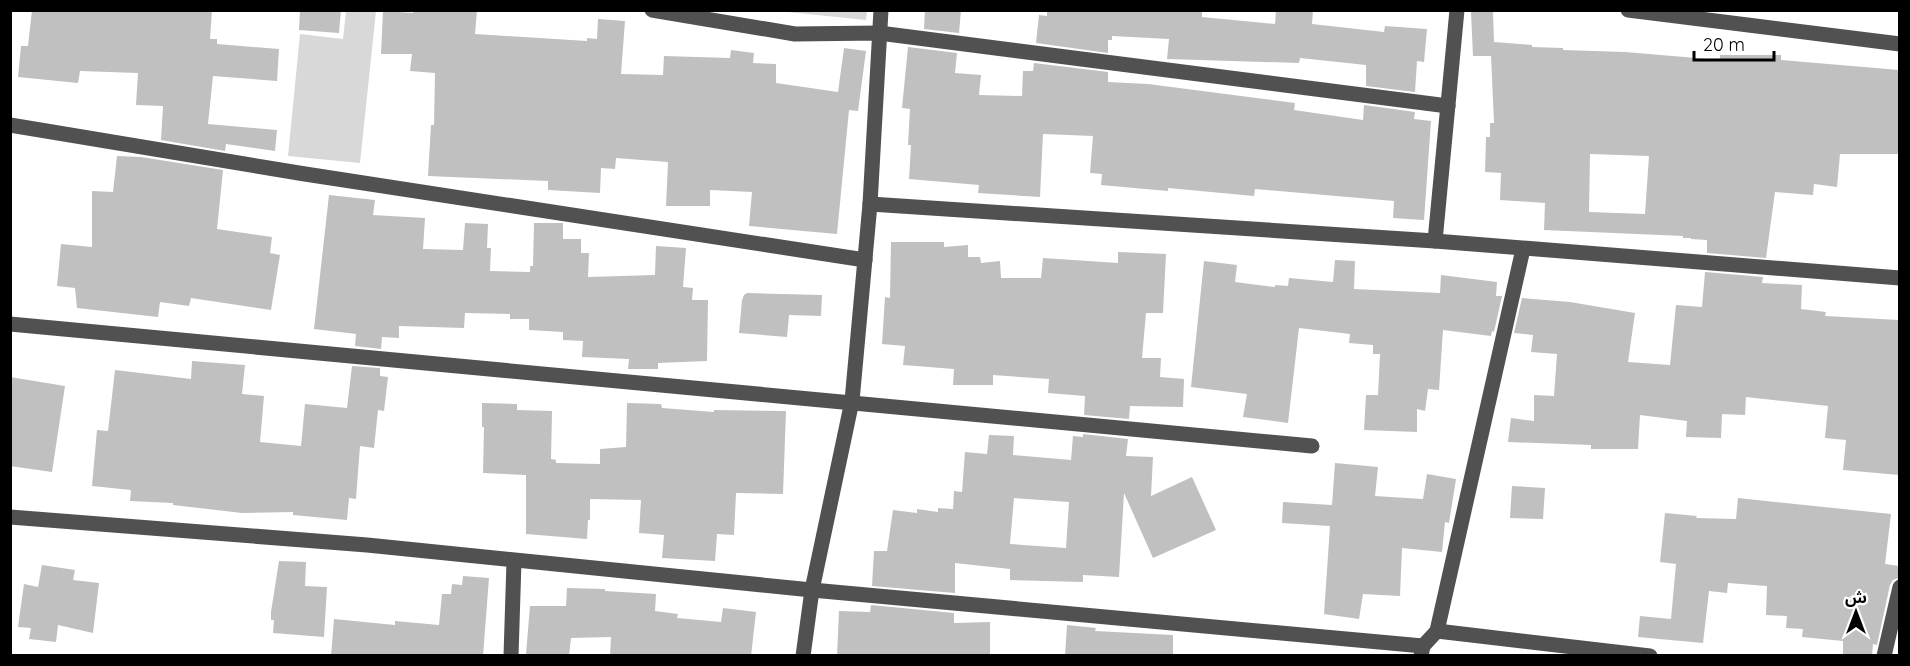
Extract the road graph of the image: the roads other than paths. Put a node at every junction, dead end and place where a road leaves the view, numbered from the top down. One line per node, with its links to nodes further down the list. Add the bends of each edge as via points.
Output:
1 (652, 10): 5 (street, via 795,34)
2 (881, 10): 5 (street)
3 (1457, 10): 7 (street)
4 (1628, 10): 6 (street)
5 (879, 33): 7 (street); 9 (street)
6 (1899, 44)
7 (1448, 106): 10 (street)
8 (10, 125): 12 (street)
9 (870, 204): 10 (street); 12 (street)
10 (1435, 241): 11 (street)
11 (1523, 249): 13 (street); 21 (street)
12 (865, 260): 15 (street)
13 (1899, 278)
14 (10, 324): 15 (street)
15 (852, 401): 16 (street); 20 (street)
16 (1312, 446)
17 (10, 517): 18 (street, via 367,545)
18 (514, 561): 20 (street); 23 (street)
19 (1899, 587): 26 (street)
20 (812, 590): 22 (street); 24 (street)
21 (1437, 631): 22 (street); 25 (street)
22 (1422, 651)
23 (511, 656)
24 (803, 656)
25 (1650, 656)
26 (1884, 656)

